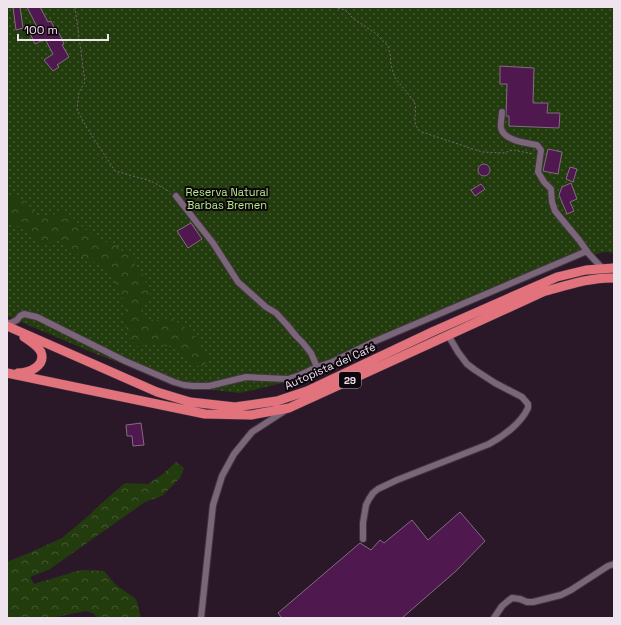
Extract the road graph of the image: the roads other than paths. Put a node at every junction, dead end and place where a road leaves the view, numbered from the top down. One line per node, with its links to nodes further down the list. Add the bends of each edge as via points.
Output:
1 (502, 112): 3 (street, via 501,128 504,135 513,140 537,145 541,150 538,172 551,189 555,211)
2 (176, 196): 9 (street, via 213,243 238,282 276,313 303,342)
3 (587, 251): 5 (street); 9 (street)
4 (614, 268): 5 (highway, Autopista del Café / 29)
5 (603, 269): 7 (highway, Autopista del Café / 29, via 558,277 307,391 277,401 235,407 190,402 158,392)
6 (614, 278): 8 (highway, Autopista del Café / 29, via 576,282 542,292)
7 (7, 325): 9 (street, via 24,314 37,317 126,361 184,385 209,386 246,377 288,379); 10 (highway, via 36,346 42,357 40,364 29,372)
8 (448, 335): 11 (highway, Autopista del Café / 29); 12 (street, via 467,364 522,397 528,408 506,433 489,444 397,480 373,493 364,512)
9 (317, 367)
10 (7, 372): 11 (highway, Autopista del Café / 29, via 205,414 251,415)
11 (289, 408): 14 (street, via 252,432 234,454 222,476 213,506)
12 (363, 539)
13 (614, 564): 15 (street, via 560,595 534,602 512,598 502,606)
14 (201, 618)
15 (494, 618)

